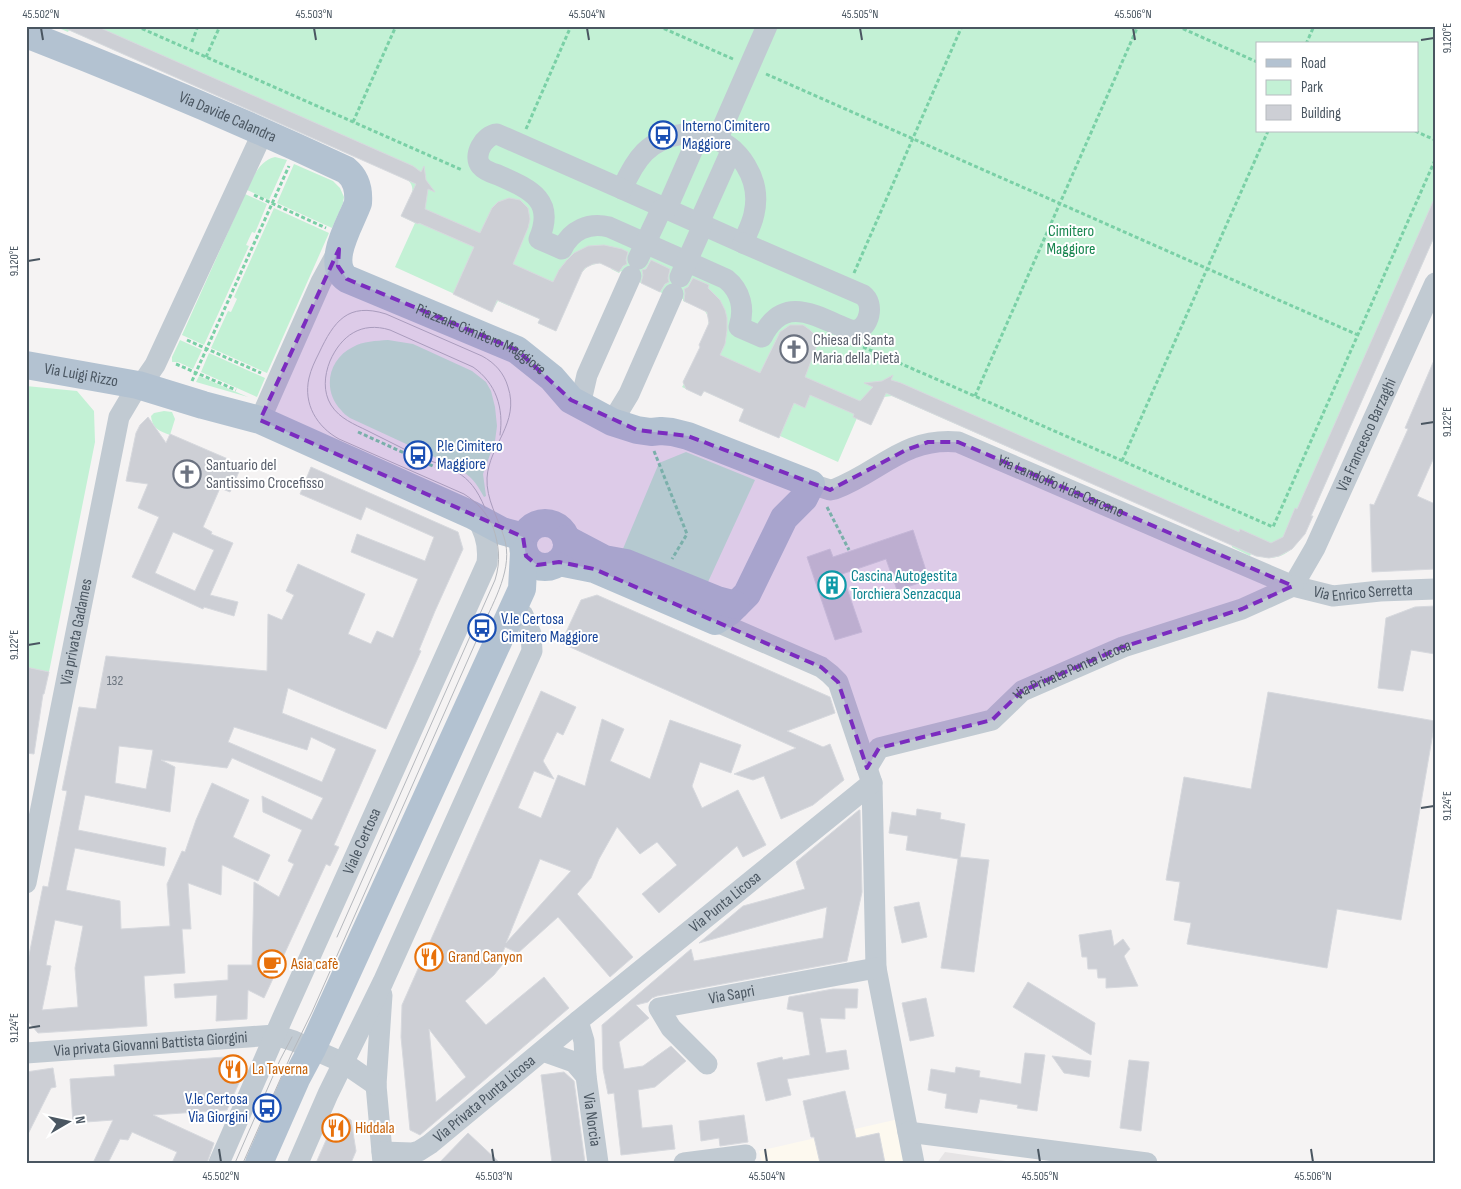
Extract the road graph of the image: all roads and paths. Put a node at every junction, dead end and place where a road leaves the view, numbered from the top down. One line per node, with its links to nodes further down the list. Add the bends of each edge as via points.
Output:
1 (136, 26): 15 (path)
2 (198, 26): 13 (path)
3 (220, 26): 15 (path)
4 (396, 26): 18 (path)
5 (571, 26): 25 (path)
6 (658, 26): 17 (path)
7 (767, 26): 17 (street)
8 (962, 26): 22 (path)
9 (1138, 26): 32 (path)
10 (1177, 26): 16 (path)
11 (1314, 26): 14 (path)
12 (26, 34): 19 (main road, Via Davide Calandra, via 108,65)
13 (192, 42)
14 (1307, 42)
15 (206, 57): 18 (path)
16 (1256, 62)
17 (749, 66): 22 (path); 24 (street)
18 (353, 122): 28 (path)
19 (263, 132): 35 (main road, Via Davide Calandra, via 351,174 358,188 358,203); 51 (street, via 155,365)
20 (1268, 132): 38 (path)
21 (1417, 132): 23 (path)
22 (913, 139): 32 (path); 41 (path)
23 (1435, 140)
24 (716, 142): 29 (street, via 684,134 652,146 637,161); 33 (street); 34 (street); 36 (street, via 742,160 752,179 755,212)
25 (519, 144): 29 (street); 37 (street, via 492,134 484,142 478,160 482,168 526,188 538,198 544,219 539,238 562,248 579,230 601,225 610,227)
26 (292, 158): 31 (path)
27 (1435, 160): 42 (path)
28 (463, 170)
29 (622, 189): 33 (street)
30 (250, 194): 31 (path)
31 (272, 204): 35 (path); 45 (path)
32 (1060, 204): 38 (path); 53 (path)
33 (667, 208): 34 (street); 37 (street, via 660,210)
34 (700, 223): 36 (street); 39 (street, via 700,232)
35 (333, 239): 54 (main road, Piazzale Cimitero Maggiore, via 338,266 347,280 517,350); 55 (street, via 321,282)
36 (744, 243): 41 (street)
37 (638, 259): 39 (street); 54 (street, via 587,375)
38 (1207, 268): 42 (path); 59 (path)
39 (680, 277): 41 (street, via 722,277 732,284 742,305 739,327 762,337 774,319 794,311 859,330 870,312 870,305 866,298); 56 (street, via 629,394)
40 (1435, 283): 67 (street, Via Francesco Barzaghi, via 1315,548)
41 (847, 288)
42 (1358, 335): 59 (path, via 1273,528)
43 (185, 339): 45 (path)
44 (859, 345): 53 (path)
45 (207, 349): 48 (path); 49 (path)
46 (26, 364): 51 (main road, Via Luigi Rizzo)
47 (172, 364): 48 (path)
48 (196, 372): 50 (path); 52 (path)
49 (268, 376)
50 (191, 384)
51 (138, 385): 55 (main road); 73 (street, Via privata Gadames, via 119,418)
52 (242, 392)
53 (976, 396): 59 (path)
54 (580, 405): 56 (main road, Piazzale Cimitero Maggiore)
55 (260, 420): 62 (main road)
56 (612, 422): 61 (main road, Piazzale Cimitero Maggiore, via 637,430 688,436)
57 (358, 432): 60 (path)
58 (653, 450): 66 (path, via 687,534)
59 (1122, 461)
60 (435, 467)
61 (821, 487): 64 (path); 67 (street, Via Landolfo II da Carcano, via 842,487 906,450 928,442 958,442); 70 (main road, via 784,518 747,594)
62 (476, 518): 63 (main road); 77 (street, Viale Certosa, via 488,542 488,563)
63 (524, 544): 65 (main road, via 529,560 537,565); 65 (main road, via 528,530 548,523 560,528); 69 (main road)
64 (849, 550)
65 (557, 556): 66 (main road, via 599,557 626,563); 69 (main road); 71 (main road)
66 (660, 578): 70 (main road)
67 (1293, 586): 68 (street, Via Enrico Serretta, via 1333,596); 72 (street, Via Privata Punta Licosa, via 1242,609 1123,647 1022,691 992,720 879,748)
68 (1435, 589)
69 (517, 598): 75 (street, via 531,634 532,651); 78 (main road)
70 (736, 605): 71 (main road)
71 (714, 621): 72 (street, via 821,667 830,674 838,682)
72 (870, 776): 74 (street); 76 (street, Via Punta Licosa)
73 (26, 883)
74 (876, 968): 82 (street, Via Sapri, via 659,1008 671,1028); 85 (street)
75 (382, 982): 81 (street); 84 (street)
76 (578, 1021): 79 (street, Via Privata Punta Licosa); 83 (street, Via Norcia, via 584,1041)
77 (276, 1035): 78 (street); 80 (street, Via privata Giovanni Battista Giorgini); 88 (street, Viale Certosa)
78 (312, 1049): 81 (street); 89 (main road)
79 (543, 1050): 83 (street, Via Norcia, via 574,1062); 87 (street, Via Privata Punta Licosa, via 425,1148)
80 (26, 1052)
81 (344, 1063): 84 (street); 90 (street)
82 (707, 1064)
83 (586, 1076): 91 (street, Via Norcia)
84 (376, 1085): 87 (street)
85 (908, 1132): 93 (street); 94 (street)
86 (746, 1155): 92 (street)
87 (382, 1157)
88 (219, 1163)
89 (259, 1163)
90 (298, 1163)
91 (598, 1163)
92 (684, 1163)
93 (914, 1163)
94 (1147, 1163)

